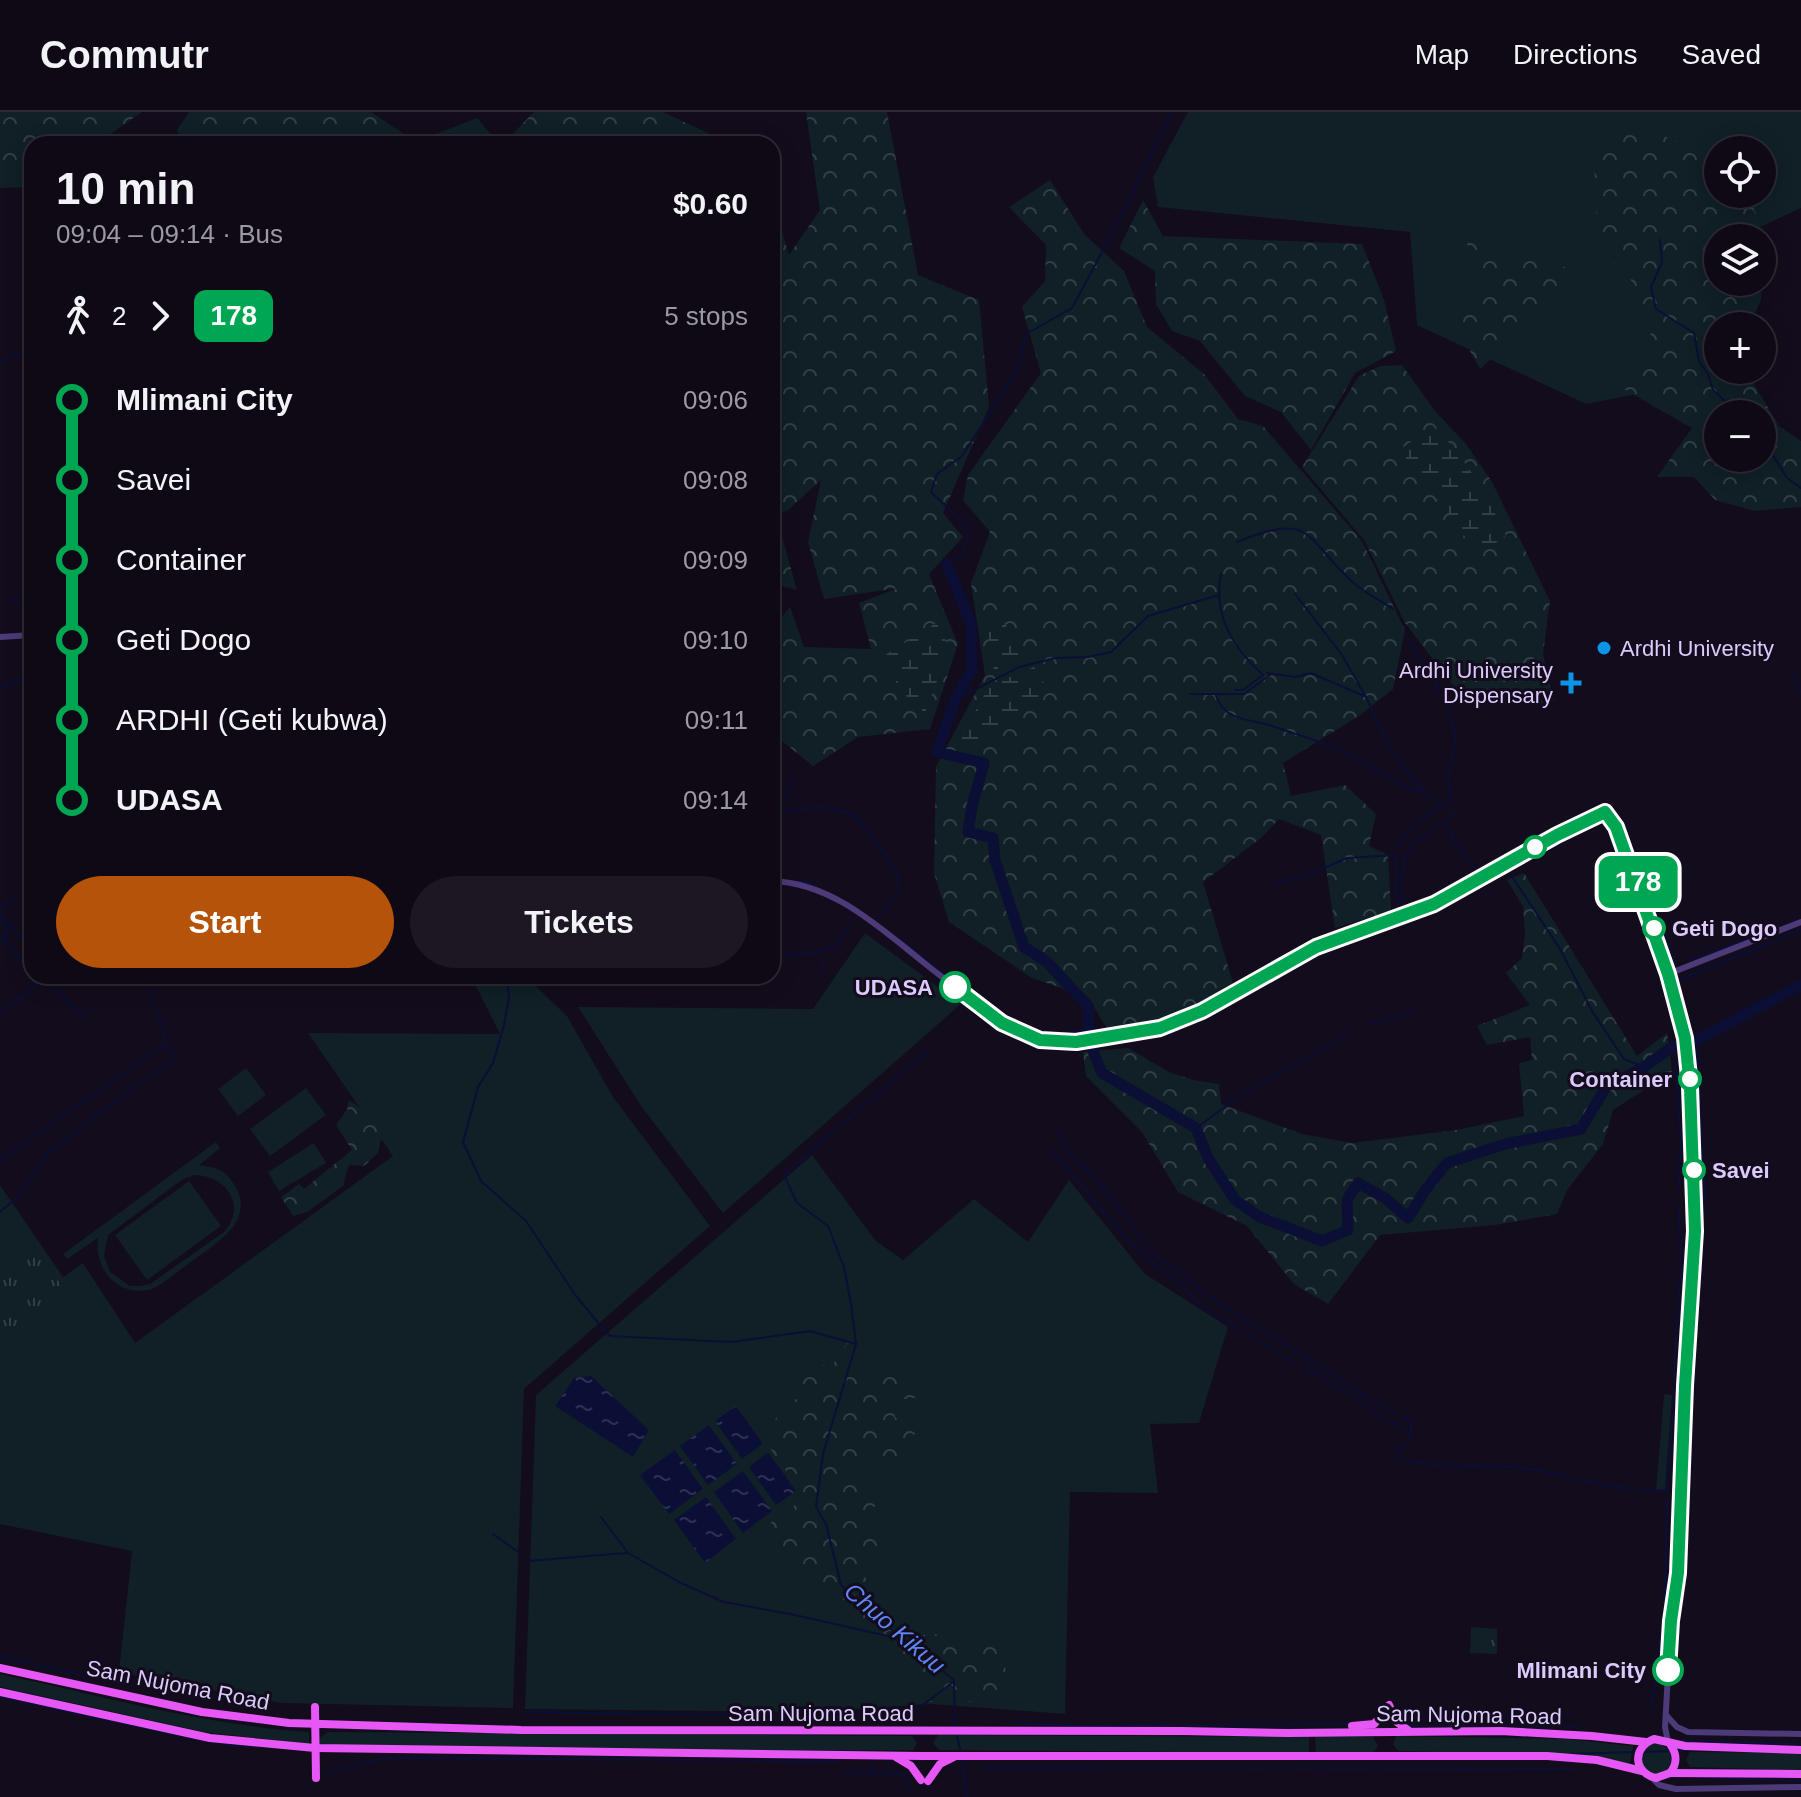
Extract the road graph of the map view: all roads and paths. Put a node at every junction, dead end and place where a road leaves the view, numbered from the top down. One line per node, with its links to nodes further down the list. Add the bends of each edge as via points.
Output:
1 (24, 636): 2 (street)
2 (0, 637)
3 (780, 882): 5 (street, via 803,885 845,904 1002,1023 1040,1040 1076,1042 1183,1020 1316,947 1434,904 1605,812 1620,837)
4 (1801, 922): 5 (street)
5 (1668, 974): 11 (street, via 1688,1058 1695,1231)
6 (0, 1668): 12 (main road, Sam Nujoma Road, via 202,1712)
7 (0, 1692): 19 (main road, Sam Nujoma Road, via 210,1738)
8 (1389, 1705): 14 (main road, via 1397,1722)
9 (315, 1707): 12 (main road)
10 (1382, 1715): 15 (main road, via 1374,1724)
11 (1666, 1715): 13 (street); 16 (street, via 1688,1732)
12 (315, 1724): 15 (main road, Sam Nujoma Road); 19 (main road)
13 (1665, 1727): 17 (street); 18 (street)
14 (1409, 1731): 15 (main road, Sam Nujoma Road); 17 (main road, Sam Nujoma Road)
15 (1288, 1733)
16 (1801, 1734)
17 (1649, 1741): 18 (main road); 23 (main road, via 1638,1756)
18 (1669, 1743): 20 (main road); 24 (main road, via 1676,1762)
19 (315, 1748): 21 (main road, Sam Nujoma Road); 26 (main road)
20 (1801, 1750)
21 (890, 1755): 22 (main road, Sam Nujoma Road); 22 (main road, via 925,1781 940,1764)
22 (959, 1755): 23 (main road, Sam Nujoma Road, via 1547,1756)
23 (1642, 1771): 27 (main road)
24 (1669, 1774): 25 (main road); 27 (main road); 29 (street, via 1676,1787)
25 (1801, 1774)
26 (316, 1778)
27 (1652, 1778): 29 (street, via 1668,1788)
28 (1801, 1787): 29 (street)
29 (1687, 1788)

